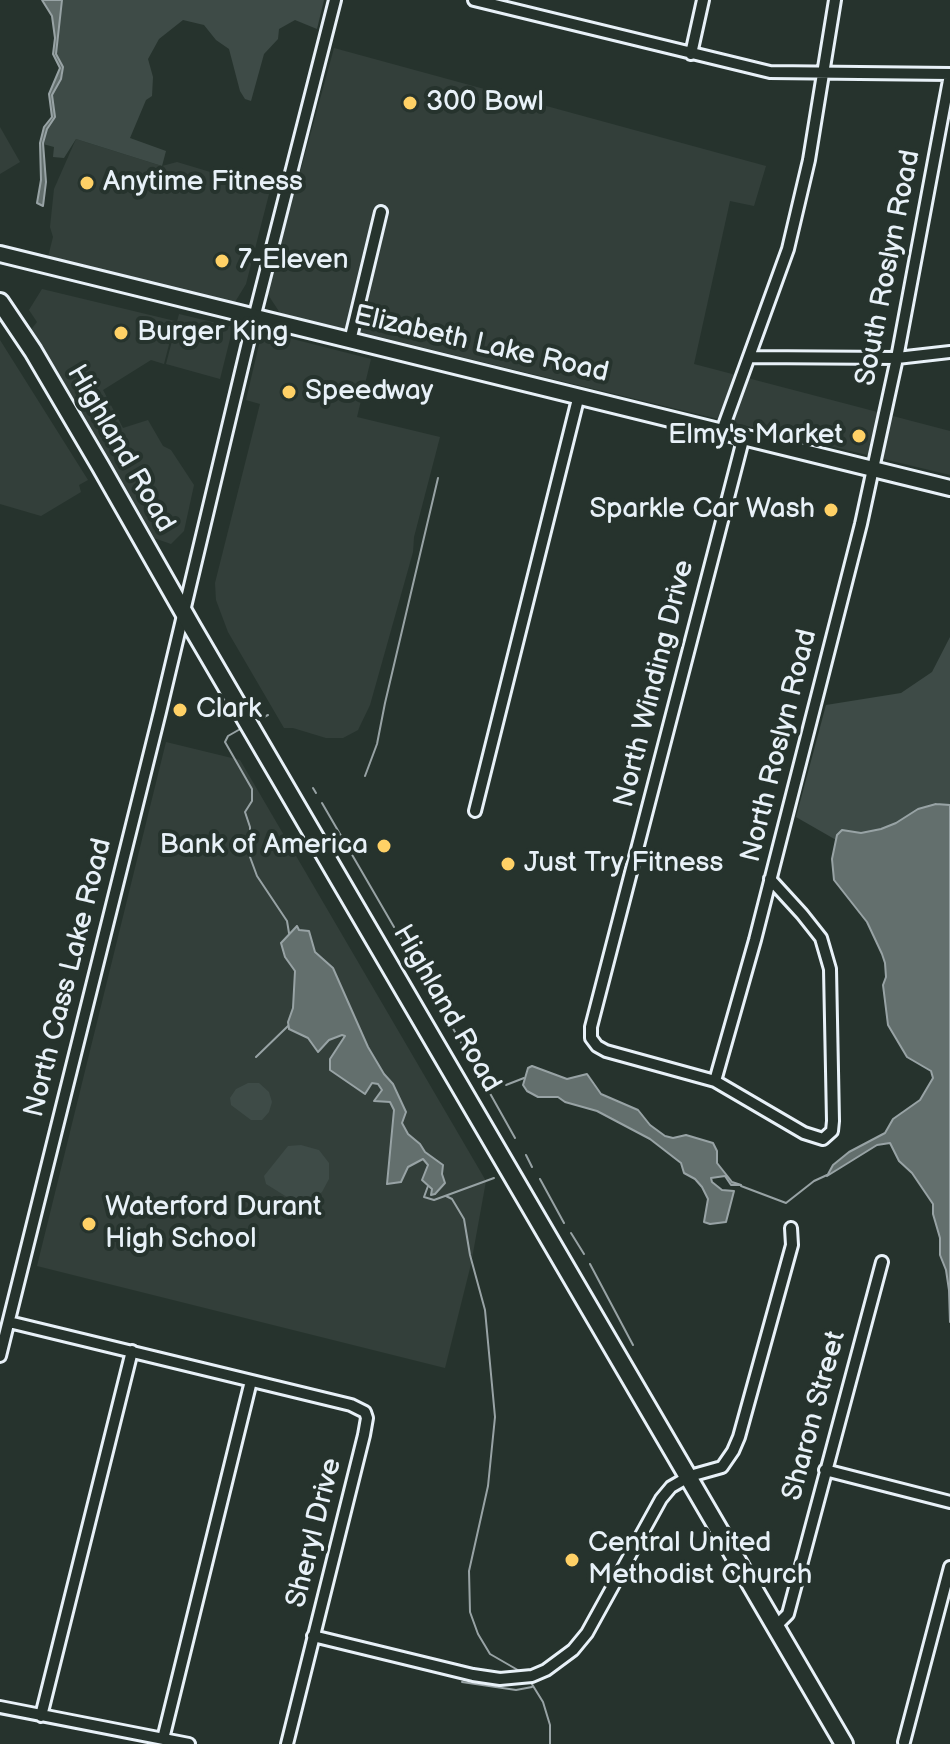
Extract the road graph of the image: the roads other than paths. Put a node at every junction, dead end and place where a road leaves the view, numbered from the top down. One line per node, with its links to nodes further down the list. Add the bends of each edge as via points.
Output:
1 (335, 0): 11 (street, North Cass Lake Road)
2 (474, 0): 5 (street)
3 (703, 0): 5 (street)
4 (835, 0): 6 (street)
5 (691, 54): 6 (street, via 770,72)
6 (823, 73): 7 (street); 14 (street, via 788,249)
7 (950, 75): 15 (street, South Roslyn Road)
8 (381, 212): 12 (street)
9 (0, 254): 11 (main road, Elizabeth Lake Road)
10 (0, 302): 21 (highway, Highland Road)
11 (254, 317): 12 (main road, Elizabeth Lake Road); 21 (street, North Cass Lake Road)
12 (350, 341): 16 (main road, Elizabeth Lake Road)
13 (950, 352): 15 (street)
14 (750, 357): 15 (street); 17 (street)
15 (897, 358): 19 (street, South Roslyn Road)
16 (579, 395): 17 (main road, Elizabeth Lake Road); 22 (street)
17 (722, 431): 18 (main road, Elizabeth Lake Road)
18 (744, 436): 19 (main road, Elizabeth Lake Road); 24 (street, North Winding Drive, via 591,1027 591,1038 606,1051)
19 (874, 469): 20 (main road, Elizabeth Lake Road); 23 (street, North Roslyn Road)
20 (950, 488)
21 (183, 611): 27 (street, North Cass Lake Road); 32 (highway, Highland Road)
22 (475, 811)
23 (770, 879): 24 (street, North Roslyn Road); 24 (street, via 821,938 830,969 832,1131 827,1138 815,1138)
24 (715, 1081)
25 (791, 1228): 32 (street, via 792,1245 739,1437 722,1467)
26 (882, 1262): 31 (street, Sharon Street)
27 (9, 1322): 28 (street, Sheryl Drive); 29 (street, North Cass Lake Road)
28 (132, 1351): 30 (street, Sheryl Drive); 38 (street)
29 (0, 1356)
30 (251, 1381): 36 (street, Sheryl Drive, via 360,1408 367,1418); 39 (street)
31 (825, 1470): 33 (street); 35 (street, Sharon Street, via 788,1614)
32 (690, 1476): 35 (highway, Highland Road); 36 (street, via 661,1499 587,1633 560,1661 532,1676 473,1675)
33 (950, 1502)
34 (950, 1567): 40 (street)
35 (776, 1626): 43 (highway, Highland Road)
36 (313, 1636): 42 (street, Sheryl Drive)
37 (0, 1707): 38 (street)
38 (41, 1716): 39 (street)
39 (163, 1739): 41 (street)
40 (905, 1743)
41 (189, 1744)
42 (287, 1744)
43 (844, 1744)

